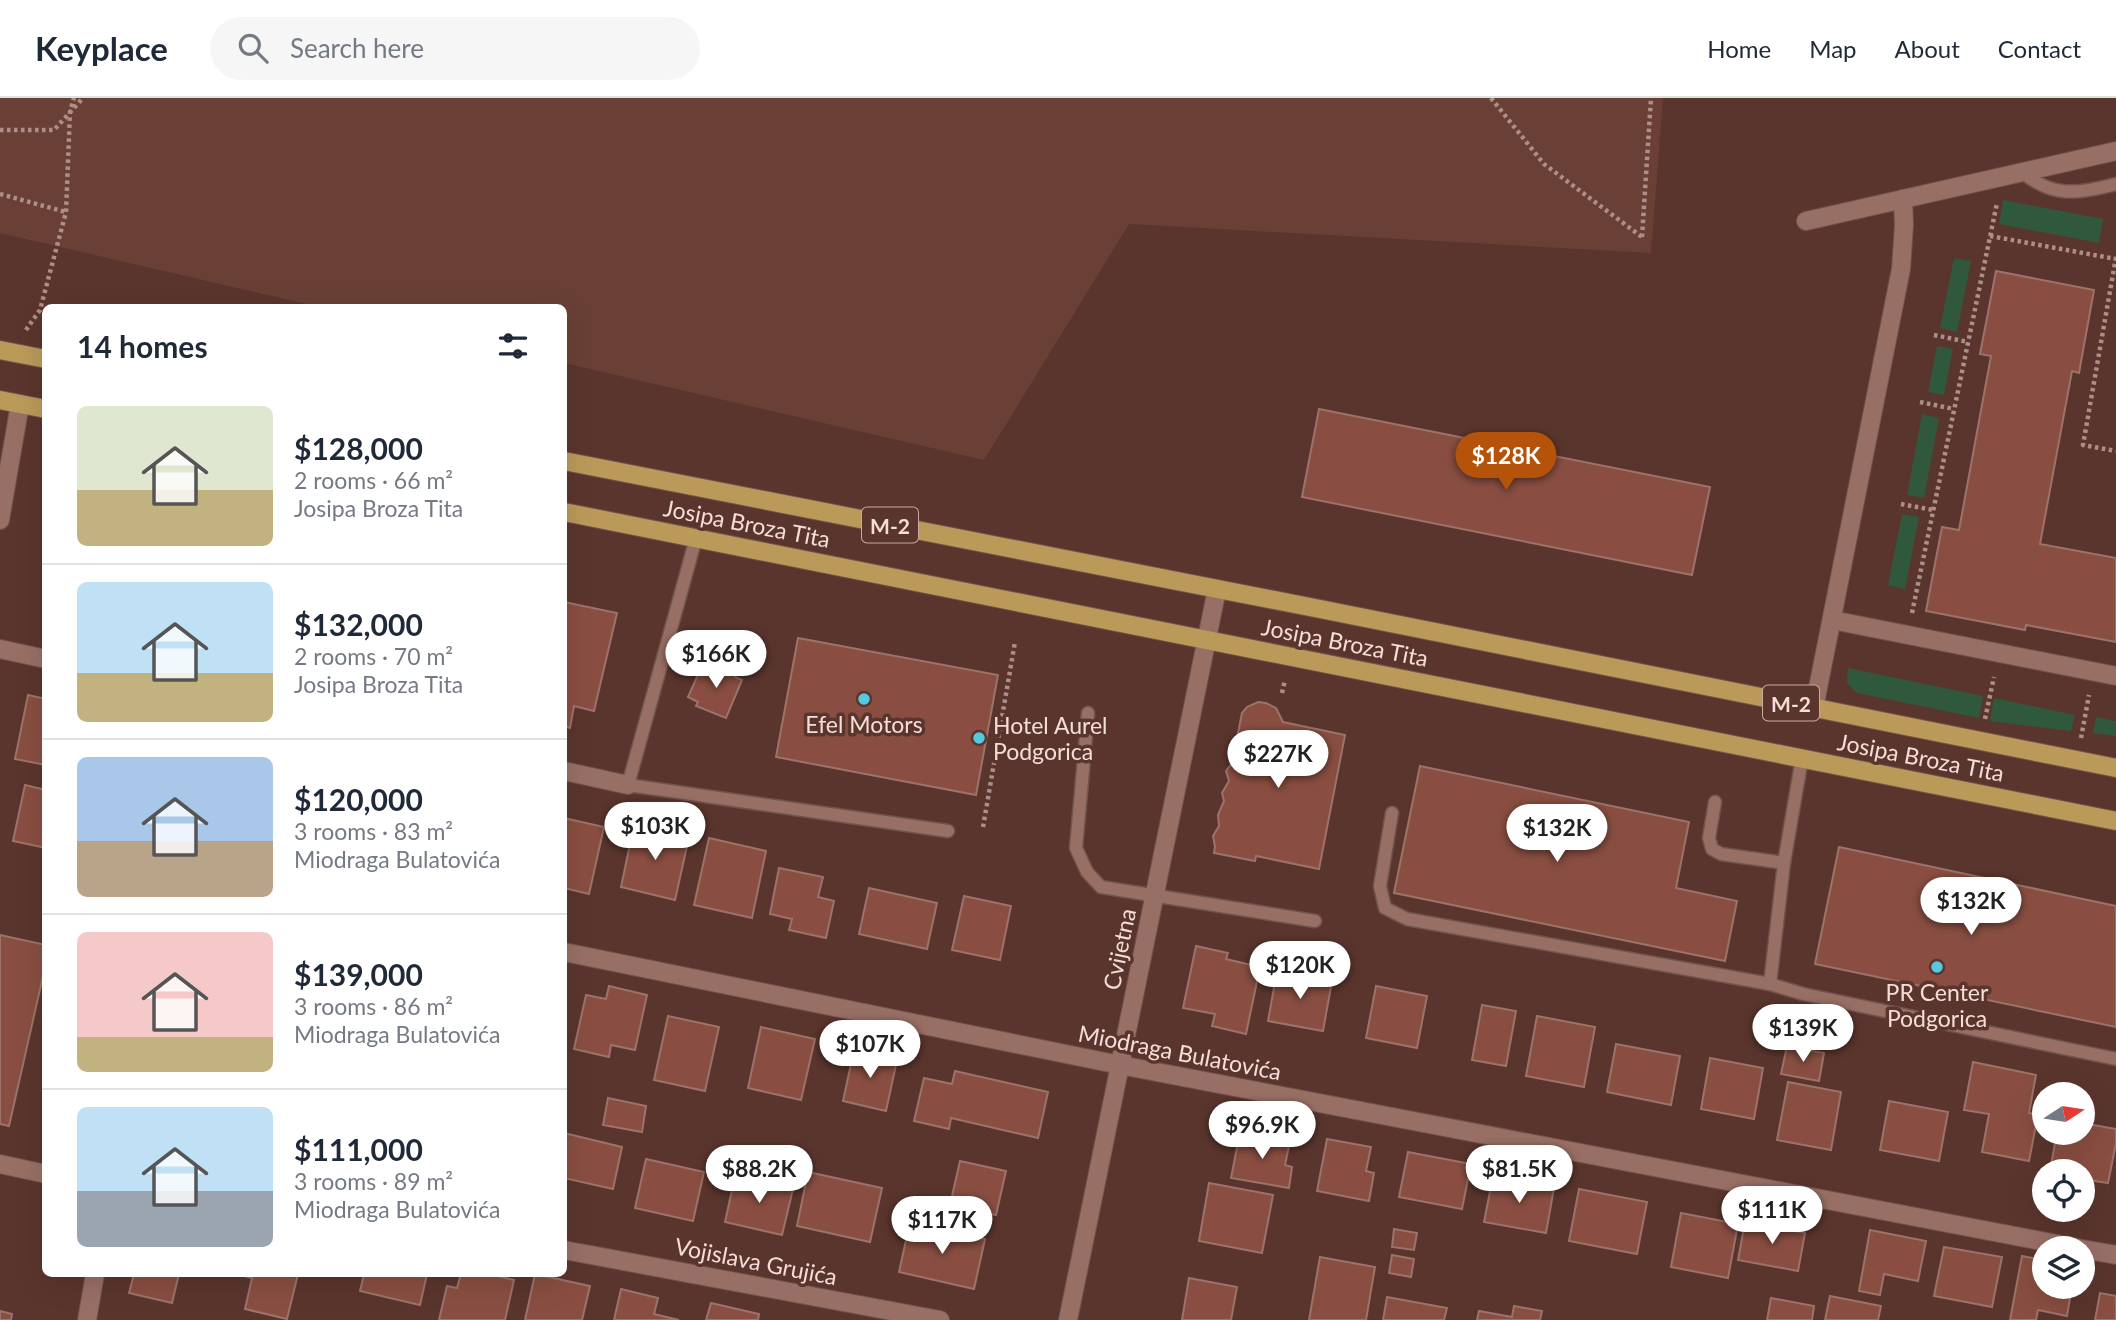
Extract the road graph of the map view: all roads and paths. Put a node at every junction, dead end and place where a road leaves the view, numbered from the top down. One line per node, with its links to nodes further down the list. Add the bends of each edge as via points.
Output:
1 (73, 98): 5 (path)
2 (83, 98): 5 (path)
3 (1491, 98): 4 (path, via 1544,164 1642,237)
4 (1651, 98)
5 (70, 112): 6 (path, via 54,130); 13 (path)
6 (0, 130)
7 (2116, 151): 8 (street)
8 (2022, 172): 9 (lane, via 2052,191 2086,191); 11 (street)
9 (2116, 184)
10 (0, 194): 13 (path)
11 (1903, 199): 14 (street); 35 (street, via 1901,269)
12 (1997, 203): 15 (path)
13 (66, 212): 19 (path, via 40,310)
14 (1806, 221)
15 (1990, 236): 16 (path); 18 (path)
16 (2116, 258): 26 (path, via 2082,444)
17 (1934, 335): 18 (path)
18 (1968, 342): 25 (path)
19 (6, 351): 20 (main road)
20 (42, 358)
21 (0, 400): 23 (main road)
22 (1920, 402): 25 (path)
23 (20, 404): 24 (main road); 31 (street)
24 (42, 408)
25 (1954, 409): 29 (path)
26 (2116, 451)
27 (567, 462): 33 (main road, Josipa Broza Tita / M-2)
28 (1901, 504): 29 (path)
29 (1933, 510): 34 (path, via 1911,614)
30 (567, 513): 32 (main road, Josipa Broza Tita / M-2)
31 (0, 520)
32 (696, 538): 36 (main road, Josipa Broza Tita / M-2); 50 (lane)
33 (1217, 589): 36 (street, Cvijetna); 43 (main road, Josipa Broza Tita / M-2)
34 (1899, 613)
35 (1832, 621): 39 (street); 43 (street)
36 (1207, 640): 47 (main road, Josipa Broza Tita / M-2); 57 (street, Cvijetna)
37 (1015, 642): 54 (path)
38 (0, 649): 40 (street)
39 (1999, 653): 41 (street); 45 (path)
40 (42, 658)
41 (2094, 672): 42 (street); 46 (path)
42 (2116, 676)
43 (1814, 708): 48 (main road, Josipa Broza Tita / M-2)
44 (1087, 713): 57 (lane, via 1076,848 1087,872 1101,887)
45 (1984, 724)
46 (2081, 738)
47 (1802, 758): 53 (main road, Josipa Broza Tita / M-2); 56 (lane)
48 (2116, 768)
49 (567, 772): 50 (street)
50 (628, 785): 55 (lane)
51 (1715, 802): 56 (lane, via 1709,838 1712,849)
52 (1392, 813): 60 (lane, via 1380,886 1385,908 1406,919)
53 (2116, 821)
54 (983, 827)
55 (948, 831)
56 (1784, 863): 60 (lane)
57 (1156, 895): 58 (lane); 62 (street, Cvijetna)
58 (1315, 921)
59 (567, 953): 62 (street, Miodraga Bulatovića)
60 (1770, 984): 61 (lane)
61 (2116, 1059)
62 (1120, 1065): 65 (street, Miodraga Bulatovića); 72 (street, Cvijetna)
63 (0, 1164): 64 (street)
64 (42, 1173)
65 (2032, 1239)
66 (567, 1251): 71 (street, Vojislava Grujića)
67 (2095, 1251): 68 (street, Miodraga Bulatovića)
68 (2116, 1255)
69 (95, 1277): 70 (street)
70 (86, 1320)
71 (940, 1320)
72 (1068, 1320)

